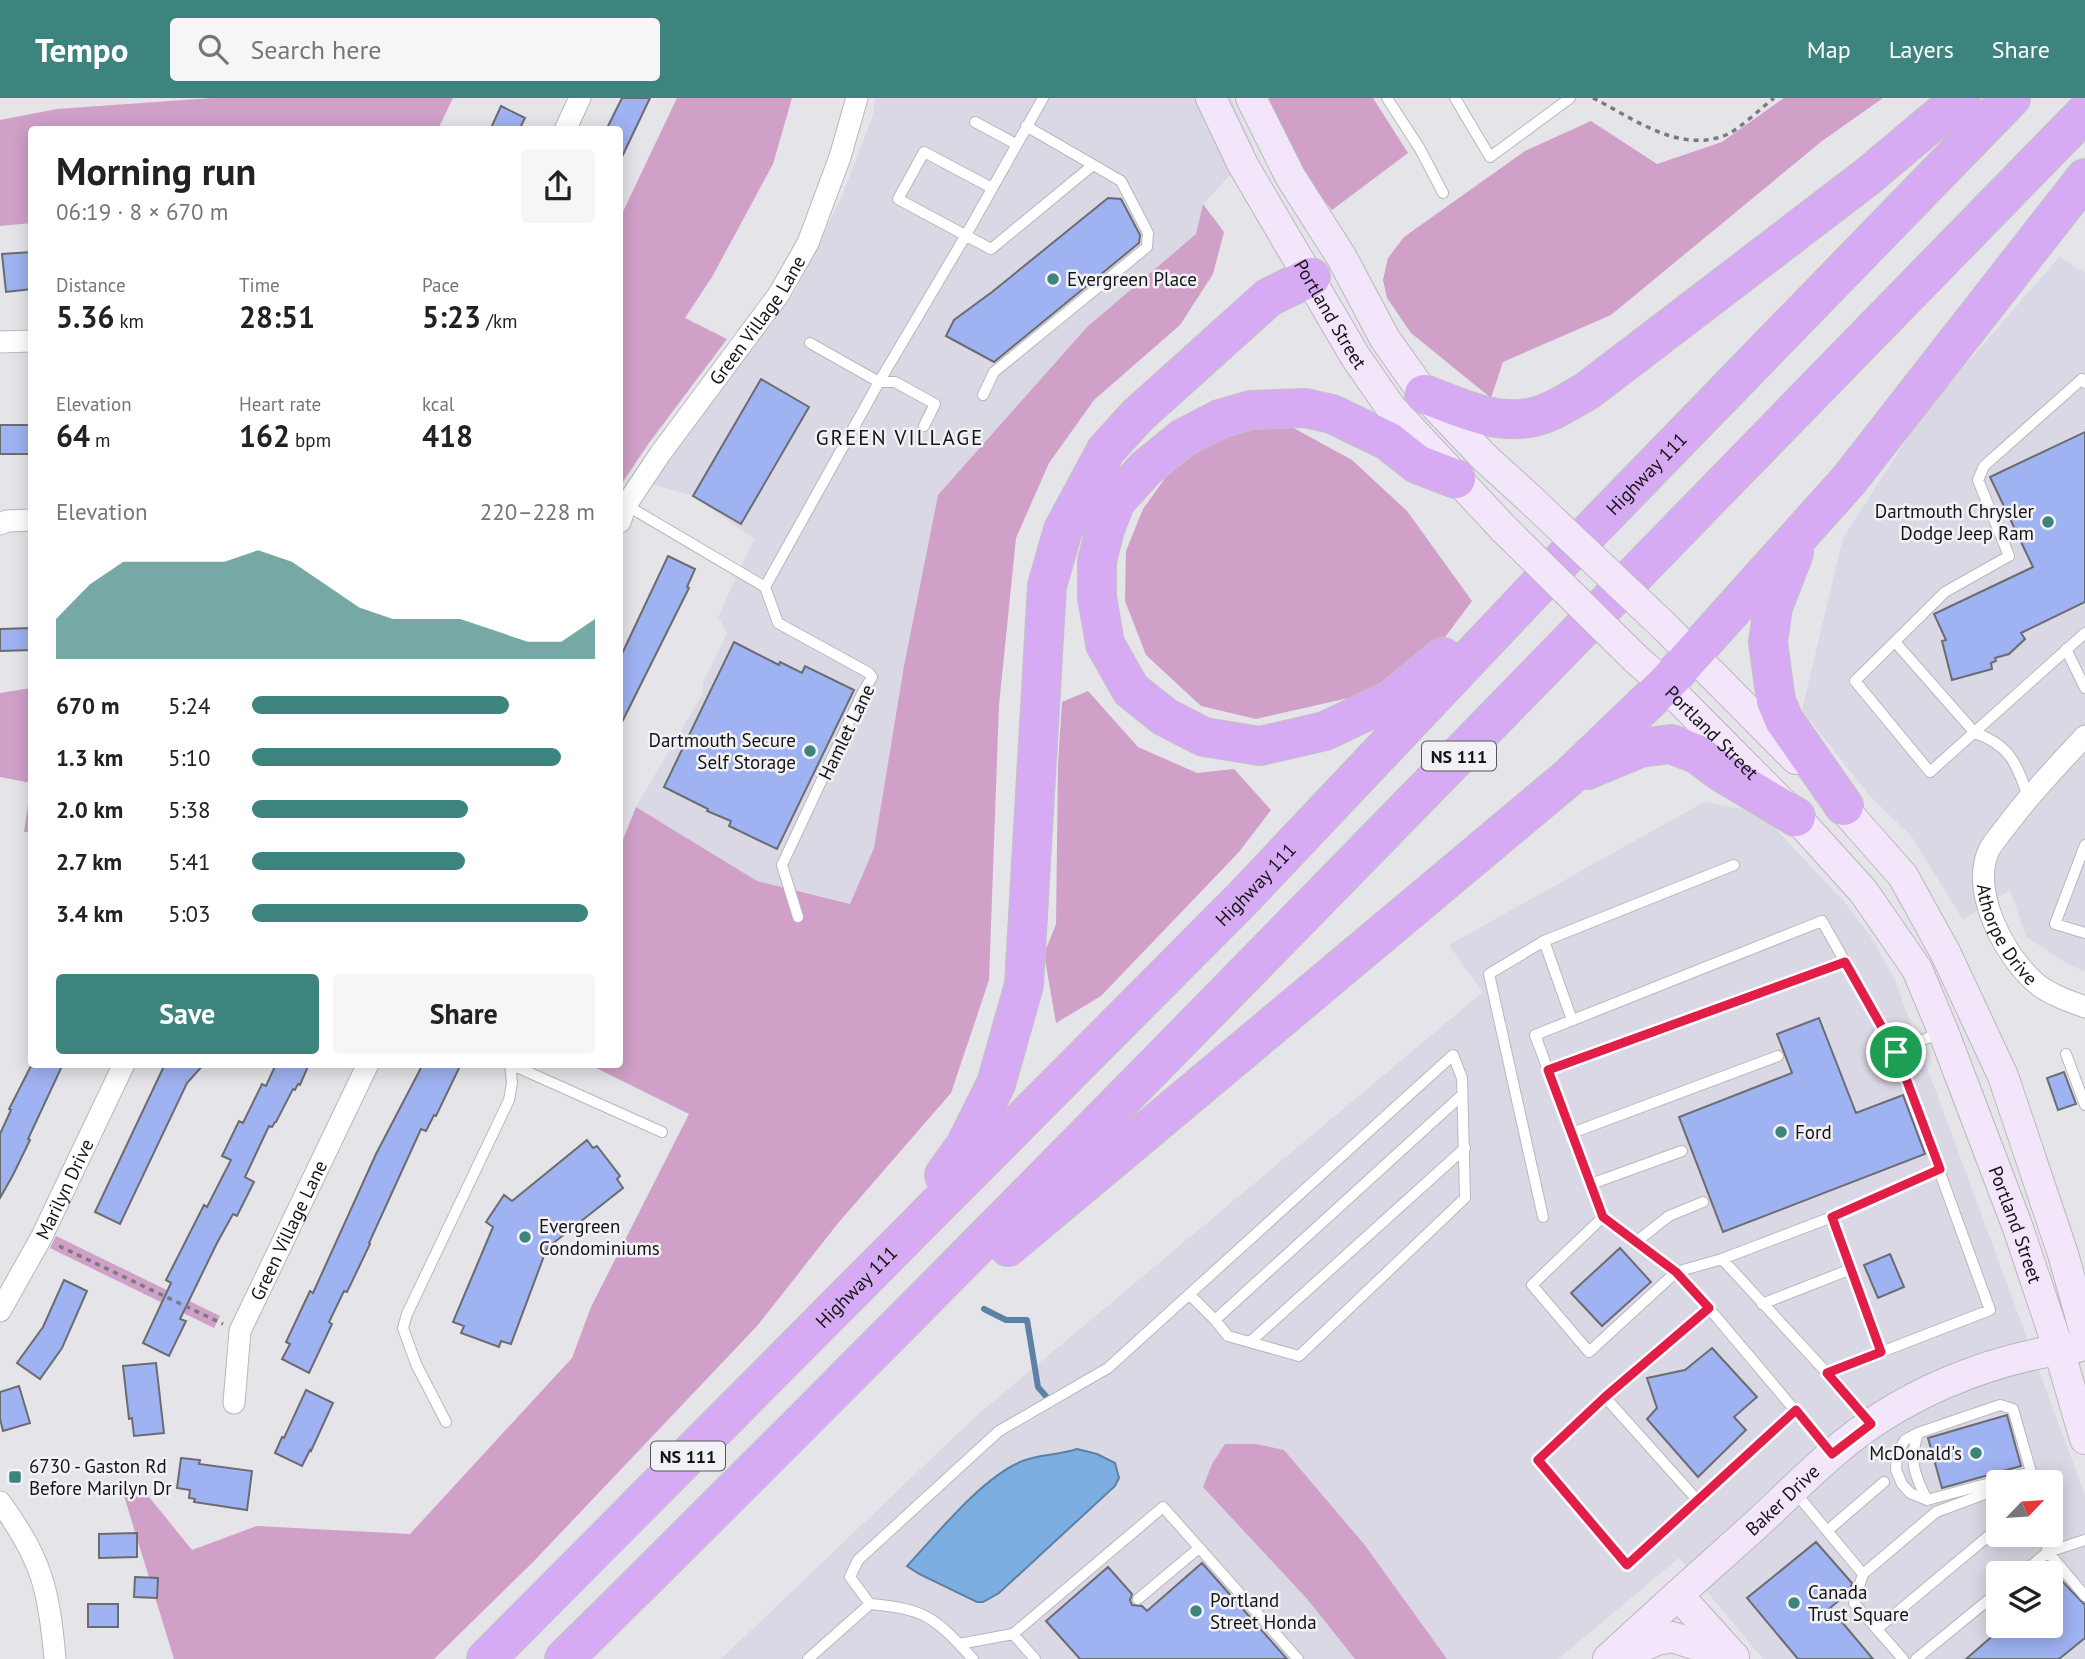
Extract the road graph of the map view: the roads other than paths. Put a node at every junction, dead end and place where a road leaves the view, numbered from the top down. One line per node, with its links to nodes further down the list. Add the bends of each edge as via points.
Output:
1 (580, 98): 13 (street)
2 (858, 98): 31 (street, Green Village Lane, via 808,243 772,304 660,454)
3 (1043, 98): 14 (lane)
4 (1212, 98): 21 (main road, Portland Street, via 1243,165)
5 (1251, 98): 21 (main road, Portland Street, via 1290,176)
6 (1387, 98): 19 (lane)
7 (1455, 98): 8 (lane, via 1490,157)
8 (1570, 98)
9 (1961, 98): 27 (highway, via 1867,177 1566,403 1529,418 1508,419 1476,414)
10 (2011, 98): 35 (highway, Highway 111 / NS 111)
11 (2085, 113): 95 (highway, NS 111)
12 (975, 122): 15 (lane)
13 (567, 126)
14 (1026, 126): 15 (lane); 16 (lane)
15 (1016, 144): 18 (lane)
16 (1093, 165): 20 (lane, via 991,249); 28 (lane, via 1121,181 1148,233 1147,247 994,372)
17 (2085, 178): 34 (highway, via 1849,480)
18 (992, 188): 20 (lane); 20 (lane, via 924,152 898,199)
19 (1443, 193)
20 (966, 235): 25 (lane)
21 (1326, 268): 27 (main road, Portland Street); 30 (main road, Portland Street, via 1355,356 1391,408); 80 (highway, via 1269,298 1138,415 1106,450 1063,530 1046,586 1024,985 996,1084 965,1146)
22 (28, 341): 23 (street)
23 (0, 342)
24 (810, 343): 25 (lane)
25 (879, 382): 29 (lane, via 895,382 934,404); 36 (lane)
26 (2085, 383): 38 (lane, via 2082,379 1984,466 1978,480 2009,555 1945,592)
27 (1424, 394): 40 (main road, Portland Street, bridge)
28 (983, 395)
29 (924, 426)
30 (1456, 479): 35 (highway, via 1417,464 1388,441 1332,414 1275,408 1220,419 1183,438 1116,501 1097,561 1105,644 1132,690 1165,717 1204,737 1260,747 1325,732 1392,699); 41 (main road, Portland Street, bridge)
31 (623, 514): 36 (lane)
32 (28, 520): 33 (street)
33 (0, 524)
34 (1804, 529): 40 (highway); 47 (highway, via 1773,607 1768,642 1776,702)
35 (1569, 553): 80 (highway, Highway 111 / NS 111, via 1244,897)
36 (765, 587): 51 (lane, Hamlet Lane, via 778,623 872,677 782,866)
37 (2085, 633): 39 (lane)
38 (1895, 642): 43 (lane); 43 (lane, via 1855,681 1930,772)
39 (2066, 649): 42 (lane); 43 (lane)
40 (1691, 656): 41 (highway); 47 (main road, Portland Street)
41 (1665, 685): 45 (highway); 48 (main road, Portland Street)
42 (2085, 688)
43 (1975, 733): 46 (lane, via 1993,739 2008,752)
44 (2085, 736): 46 (street, Athorpe Drive)
45 (1569, 777): 48 (highway, via 1640,748 1671,744 1697,754); 95 (highway)
46 (2028, 797): 55 (street, Athorpe Drive, via 1989,851 1984,876 1990,912 2012,955 2030,977 2052,993)
47 (1844, 806): 78 (main road, Portland Street, via 1903,876 1946,954 2003,1076)
48 (1796, 817): 57 (main road, Portland Street, via 1863,891 1917,970)
49 (2085, 845): 52 (lane, via 2056,924)
50 (1734, 865): 53 (lane)
51 (798, 917)
52 (2085, 933)
53 (1544, 942): 56 (lane); 75 (lane, via 1489,974)
54 (1845, 962): 56 (lane, via 1822,921); 58 (lane); 65 (lane)
55 (2085, 1007)
56 (1572, 1020): 65 (lane, via 1535,1035)
57 (1943, 1031): 58 (lane); 92 (main road, Portland Street, via 2018,1228)
58 (1896, 1052): 72 (lane)
59 (2066, 1054): 67 (lane)
60 (1778, 1056): 69 (lane)
61 (122, 1068): 88 (street, Marilyn Drive, via 41,1238)
62 (366, 1068): 97 (street, Green Village Lane, via 240,1331)
63 (510, 1068): 99 (lane, via 509,1100 403,1328)
64 (519, 1068): 68 (lane)
65 (1548, 1070): 69 (lane)
66 (1462, 1095): 70 (lane); 85 (lane, via 1462,1078 1453,1055); 89 (lane)
67 (2085, 1105)
68 (663, 1132)
69 (1572, 1133): 73 (lane)
70 (1465, 1148): 91 (lane); 91 (lane, via 1465,1198 1299,1356)
71 (1682, 1152): 73 (lane)
72 (1940, 1169): 77 (lane); 93 (lane, via 1990,1310)
73 (1591, 1184): 76 (lane)
74 (1703, 1202): 79 (lane, via 1668,1216)
75 (1543, 1217)
76 (1603, 1217): 79 (lane); 84 (lane, via 1532,1285 1589,1352)
77 (1832, 1217): 82 (lane); 83 (lane)
78 (2051, 1219): 81 (main road); 90 (main road, Portland Street)
79 (1637, 1241): 84 (lane)
80 (889, 1252): 130 (highway, Highway 111 / NS 111)
81 (2085, 1256)
82 (1722, 1259): 84 (lane); 86 (lane)
83 (1851, 1269): 86 (lane); 93 (lane)
84 (1676, 1272): 87 (lane)
85 (1190, 1295): 89 (lane); 124 (lane, via 1108,1368 999,1432 858,1560 850,1577)
86 (1762, 1304): 94 (lane)
87 (1709, 1308): 96 (lane); 98 (lane)
88 (0, 1311)
89 (1215, 1320): 91 (lane, via 1228,1336)
90 (2085, 1332)
91 (1250, 1342)
92 (2072, 1348): 100 (main road, Baker Drive, via 1943,1383); 102 (main road, Portland Street)
93 (1881, 1352): 94 (lane)
94 (1827, 1373): 100 (lane)
95 (830, 1397): 131 (highway, NS 111)
96 (1605, 1397): 111 (lane); 111 (lane, via 1538,1460 1627,1565)
97 (234, 1403)
98 (1796, 1410): 103 (lane); 111 (lane)
99 (446, 1422)
100 (1871, 1424): 103 (main road, Baker Drive)
101 (1918, 1433): 104 (lane, via 2000,1405 2013,1409); 109 (lane, via 1913,1461); 109 (lane, via 1905,1440 1897,1453 1896,1470 1910,1493)
102 (2085, 1439)
103 (1832, 1454): 107 (main road, Baker Drive)
104 (2030, 1470)
105 (1884, 1482): 112 (lane)
106 (1986, 1487): 109 (lane)
107 (1794, 1491): 112 (lane); 120 (main road, Baker Drive)
108 (1986, 1493): 119 (lane, via 1936,1512)
109 (1927, 1500)
110 (0, 1502): 129 (street, via 23,1535 44,1581)
111 (1699, 1502)
112 (1827, 1531): 119 (lane)
113 (1986, 1538): 125 (lane)
114 (2085, 1540): 117 (lane)
115 (2047, 1547): 117 (lane)
116 (1199, 1548): 122 (lane); 126 (lane, via 1163,1507); 135 (lane)
117 (2048, 1552): 118 (lane); 121 (lane)
118 (2037, 1561)
119 (1863, 1574): 125 (lane, via 1854,1603)
120 (1678, 1595): 128 (main road); 136 (main road, Baker Drive)
121 (2085, 1596)
122 (1138, 1599)
123 (1986, 1602): 138 (lane)
124 (870, 1604): 127 (lane, via 925,1614); 132 (lane)
125 (1877, 1629): 137 (lane)
126 (1013, 1634): 127 (lane); 134 (lane)
127 (959, 1644): 133 (lane)
128 (1735, 1658): 136 (main road, via 1672,1637)
129 (55, 1659)
130 (486, 1659)
131 (564, 1659)
132 (808, 1659)
133 (973, 1659)
134 (1035, 1659)
135 (1298, 1659)
136 (1610, 1659)
137 (1903, 1659)
138 (1916, 1659)

